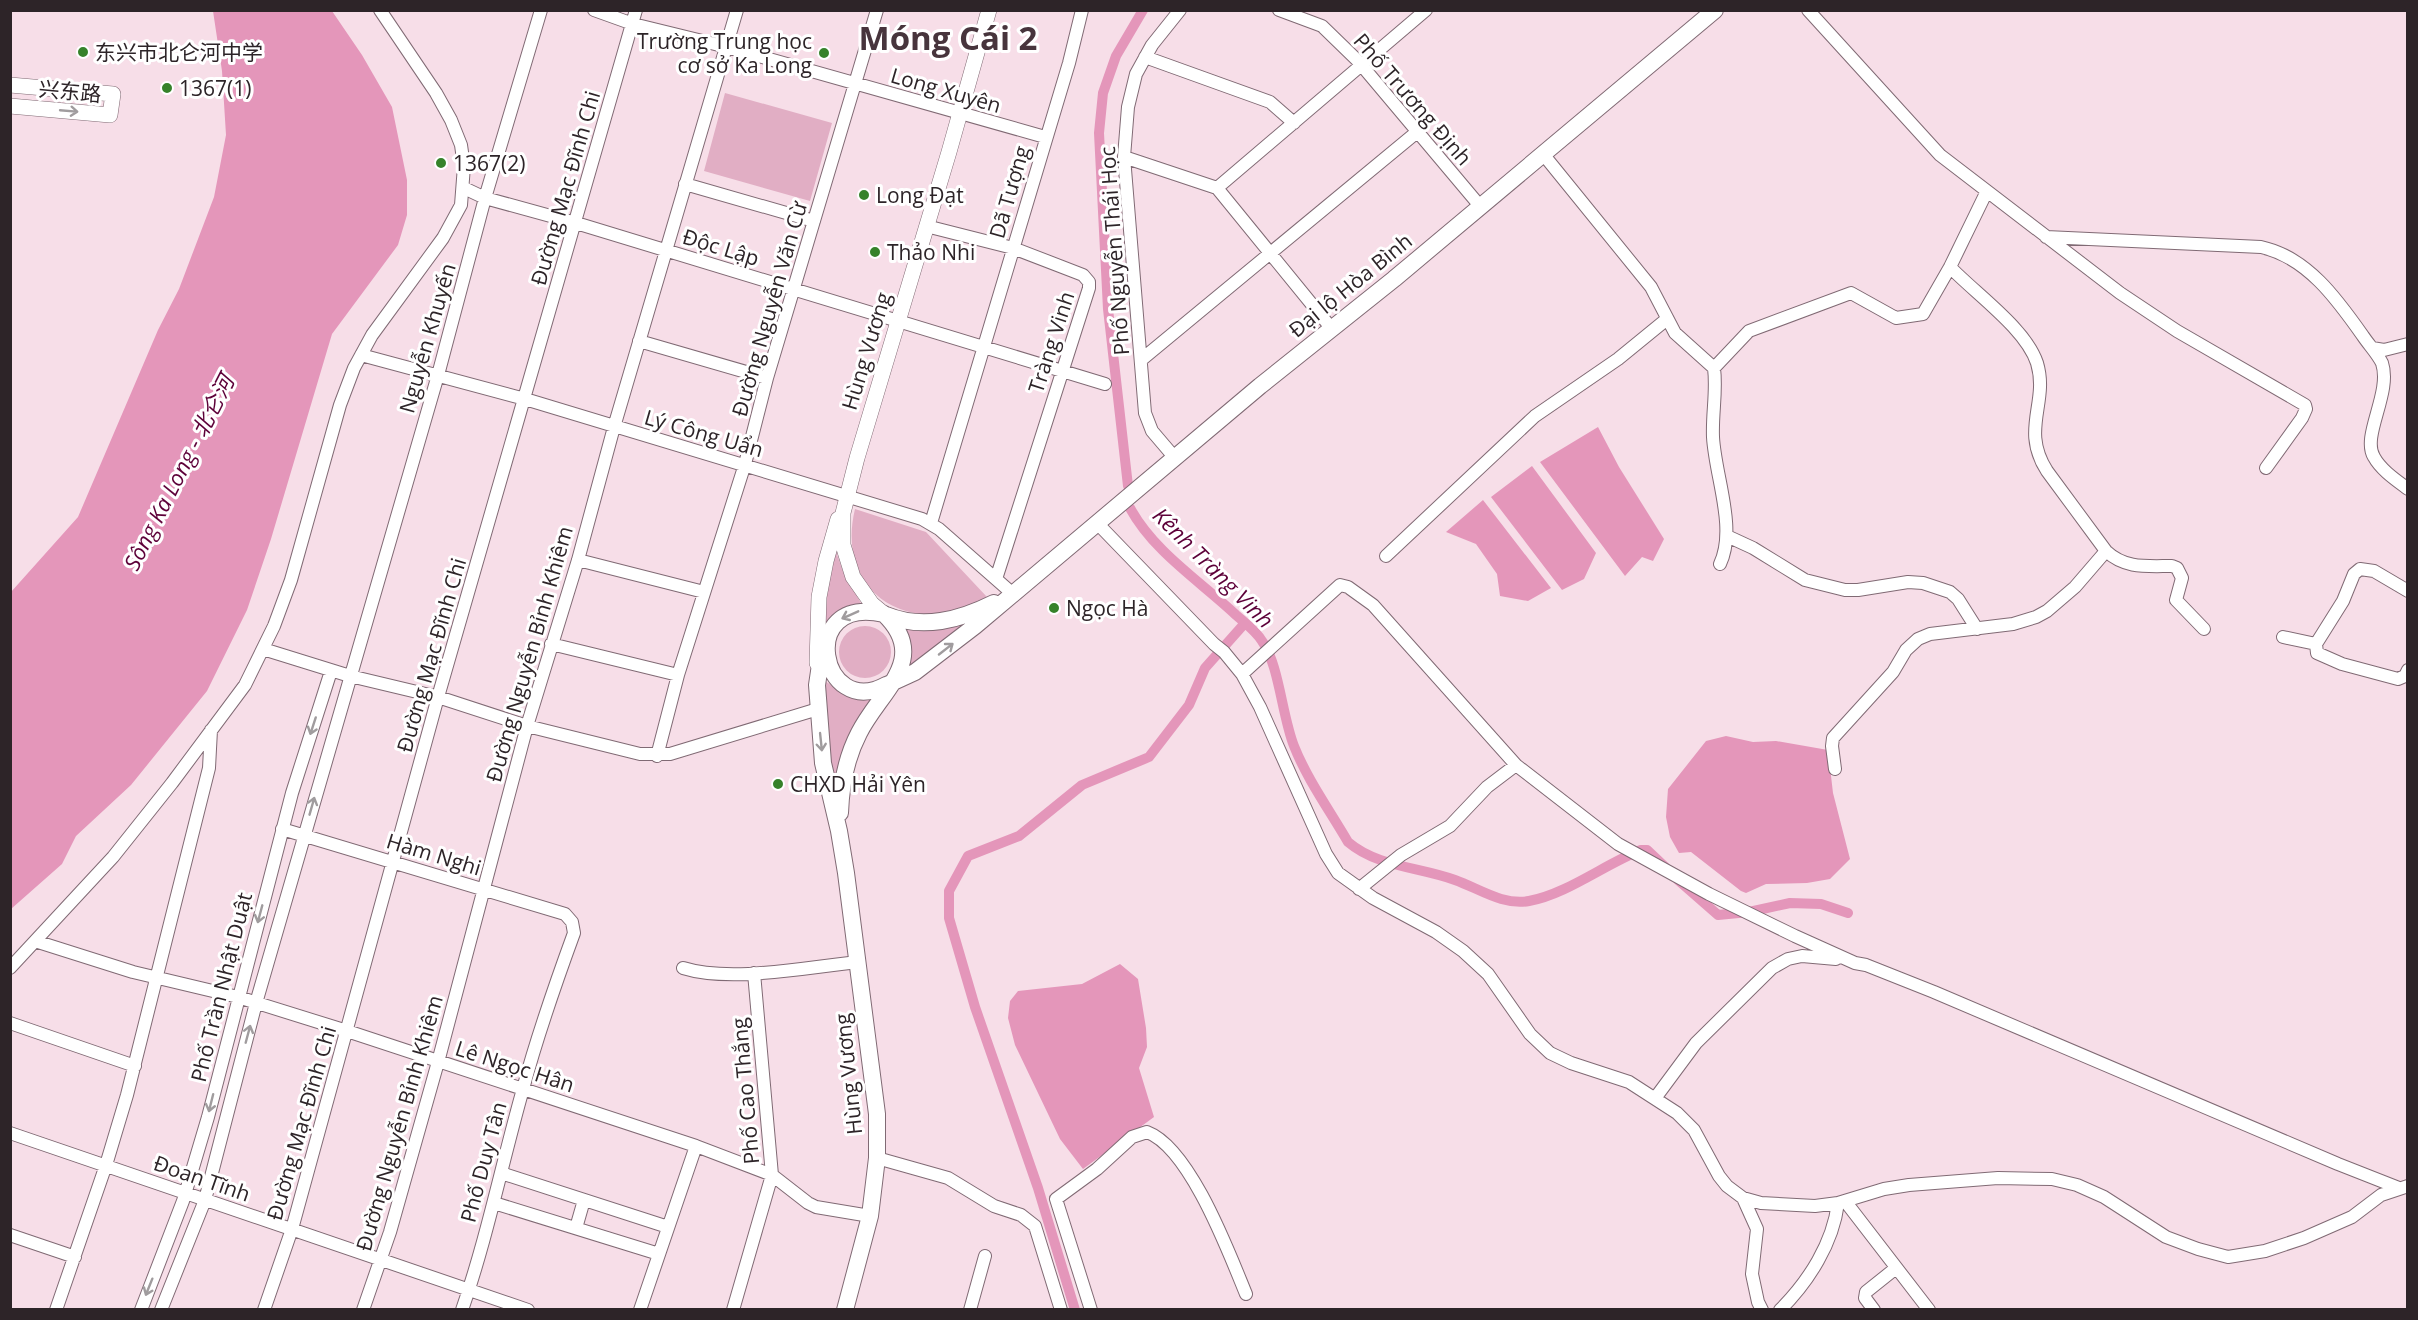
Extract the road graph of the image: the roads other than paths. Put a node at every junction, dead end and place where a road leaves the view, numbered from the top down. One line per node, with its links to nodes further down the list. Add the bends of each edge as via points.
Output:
1 (380, 10): 28 (street, via 451,120 460,145)
2 (541, 10): 31 (street, Nguyễn Khuyến)
3 (594, 10): 14 (street, Long Xuyên)
4 (636, 10): 14 (street, Đường Mạc Đĩnh Chi)
5 (737, 10): 15 (street, Đường Nguyễn Bỉnh Khiêm)
6 (877, 10): 18 (street, Đường Nguyễn Văn Cừ)
7 (988, 10): 21 (main road, Hùng Vương)
8 (1180, 10): 16 (street, Phố Nguyễn Thái Học)
9 (1279, 10): 17 (street, Phố Trương Định, via 1322,26)
10 (1426, 10): 17 (street)
11 (1715, 10): 25 (highway, Đại lộ Hòa Bình)
12 (1808, 10): 30 (street, via 1928,144)
13 (1084, 13): 24 (street, Dã Tượng)
14 (633, 24): 15 (street, Long Xuyên); 34 (street, Đường Mạc Đĩnh Chi)
15 (726, 47): 18 (street, Long Xuyên); 27 (street, Đường Nguyễn Bỉnh Khiêm)
16 (1145, 57): 22 (street, via 1270,102); 26 (street, Phố Nguyễn Thái Học, via 1136,74 1128,107)
17 (1361, 66): 22 (street); 23 (street, Phố Trương Định)
18 (855, 84): 21 (street, Long Xuyên); 33 (street, Đường Nguyễn Văn Cừ)
19 (10, 85): 20 (main road, 兴东路, one-way to 19, via 110,115 113,94)
20 (10, 106)
21 (960, 115): 24 (street, Long Xuyên); 35 (main road, Hùng Vương)
22 (1294, 123): 29 (street)
23 (1417, 132): 32 (street, Phố Trương Định); 39 (street)
24 (1045, 137): 37 (street, Dã Tượng)
25 (1543, 154): 32 (highway, Đại lộ Hòa Bình); 42 (street, via 1651,287)
26 (1125, 157): 29 (street); 50 (street, Phố Nguyễn Thái Học)
27 (685, 183): 33 (street); 38 (street, Đường Nguyễn Bỉnh Khiêm)
28 (464, 188): 31 (street, Độc Lập); 49 (street, via 443,238)
29 (1217, 188): 39 (street)
30 (1987, 191): 36 (street); 40 (street)
31 (485, 198): 34 (street, Độc Lập); 53 (street, Nguyễn Khuyến)
32 (1480, 206): 44 (highway, Đại lộ Hòa Bình)
33 (814, 221): 41 (street, Đường Nguyễn Văn Cừ)
34 (576, 223): 38 (street, Độc Lập); 56 (street, Đường Mạc Đĩnh Chi)
35 (926, 225): 37 (street, Tràng Vinh); 43 (main road, Hùng Vương)
36 (2046, 237): 48 (street, via 2237,244 2279,252 2335,296); 60 (street, via 2177,331 2305,405 2302,418)
37 (1014, 248): 47 (street, Dã Tượng); 52 (street, Tràng Vinh, via 1083,275 1089,282)
38 (666, 250): 41 (street, Độc Lập); 45 (street, Đường Nguyễn Bỉnh Khiêm)
39 (1271, 254): 44 (street); 50 (street)
40 (1950, 267): 51 (street, via 1923,314 1896,318 1851,293 1749,331); 66 (street, via 2029,344 2040,377 2034,442 2038,458)
41 (794, 289): 43 (street, Độc Lập); 54 (street, Đường Nguyễn Văn Cừ)
42 (1667, 318): 51 (street, via 1676,333); 67 (street, via 1618,359 1535,416)
43 (899, 321): 47 (street, Độc Lập); 62 (main road, Hùng Vương)
44 (1332, 329): 58 (highway, Đại lộ Hòa Bình)
45 (639, 341): 54 (street); 57 (street, Đường Nguyễn Bỉnh Khiêm)
46 (2408, 344): 48 (street, via 2384,350)
47 (984, 347): 52 (street, Độc Lập); 63 (street, Dã Tượng)
48 (2372, 348): 61 (street, via 2382,363 2385,378 2370,450 2381,466)
49 (361, 355): 53 (street, Lý Công Uẩn); 81 (street, via 340,405 291,580)
50 (1141, 360): 58 (street, Phố Nguyễn Thái Học, via 1145,413 1152,431)
51 (1714, 368): 65 (street, via 1715,465)
52 (1063, 371): 55 (street, Độc Lập); 70 (street, Tràng Vinh)
53 (438, 375): 56 (street, Lý Công Uẩn); 87 (street, Nguyễn Khuyến)
54 (767, 378): 59 (street, Đường Nguyễn Văn Cừ)
55 (1105, 384)
56 (525, 399): 57 (street, Lý Công Uẩn); 90 (street, Đường Mạc Đĩnh Chi)
57 (614, 427): 59 (street, Lý Công Uẩn); 68 (street, Đường Nguyễn Bỉnh Khiêm)
58 (1175, 458): 64 (highway, Đại lộ Hòa Bình)
59 (745, 464): 62 (street, Lý Công Uẩn); 72 (street, Đường Nguyễn Văn Cừ)
60 (2266, 468)
61 (2408, 489)
62 (846, 496): 63 (street, Lý Công Uẩn); 74 (main road, via 831,540); 75 (main road, via 842,529 847,562 861,591)
63 (931, 523): 70 (street, Lý Công Uẩn)
64 (1097, 523): 73 (highway, Đại lộ Hòa Bình); 85 (street)
65 (1727, 536): 69 (street); 76 (street, via 1805,580 1845,590 1923,583 1950,592)
66 (2106, 551): 76 (street, via 2075,588 2047,611 2013,624); 77 (street, via 2114,559 2133,566 2177,568 2182,578 2176,600)
67 (1386, 556)
68 (578, 560): 72 (street); 79 (street, Đường Nguyễn Bỉnh Khiêm)
69 (1720, 564)
70 (996, 579): 73 (street, Lý Công Uẩn)
71 (2408, 591): 80 (street, via 2374,571 2360,569)
72 (704, 592): 86 (street, Đường Nguyễn Văn Cừ)
73 (1013, 594): 75 (highway, via 944,621 921,623); 88 (highway, Đại lộ Hòa Bình, one-way to 73, via 975,626)
74 (817, 611): 82 (main road); 89 (main road)
75 (884, 614): 82 (highway, one-way to 82, via 860,611 848,615 834,626); 88 (highway, via 901,634 905,647)
76 (1977, 629): 97 (street, via 1930,634 1910,645 1893,672 1833,738)
77 (2204, 629)
78 (2283, 637): 80 (street)
79 (551, 644): 86 (street); 93 (street, Đường Nguyễn Bỉnh Khiêm)
80 (2316, 644): 84 (street, via 2317,653 2342,664 2398,679)
81 (263, 649): 83 (street); 94 (street, via 245,684)
82 (825, 650): 88 (highway, via 831,672 852,689 865,691); 89 (highway)
83 (325, 669): 87 (street); 98 (street, Phố Trần Nhật Duật, one-way to 98)
84 (2408, 670)
85 (1242, 674): 96 (street, via 1340,585 1348,586 1373,605); 102 (street, via 1332,865)
86 (678, 675): 95 (street, Đường Nguyễn Văn Cừ)
87 (350, 676): 90 (street); 100 (street, Phố Trần Nhật Duật, one-way to 87)
88 (896, 679): 92 (highway); 92 (highway)
89 (817, 685): 91 (highway)
90 (438, 697): 93 (street); 101 (street, Đường Mạc Đĩnh Chi)
91 (818, 709): 95 (street); 99 (highway, one-way to 99, via 826,778)
92 (866, 720): 99 (highway, via 844,770)
93 (527, 726): 95 (street); 103 (street, Đường Nguyễn Bỉnh Khiêm)
94 (211, 730): 105 (street, via 113,857); 111 (street, via 209,768)
95 (657, 756)
96 (1516, 765): 102 (street, via 1487,787 1450,826 1401,855); 107 (street, via 1618,844 1709,894)
97 (1835, 769)
98 (282, 829): 100 (street, Hàm Nghi); 112 (street, Phố Trần Nhật Duật, one-way to 112)
99 (839, 831): 106 (highway, Hùng Vương)
100 (304, 835): 101 (street, Hàm Nghi); 113 (street, Phố Trần Nhật Duật)
101 (393, 862): 103 (street, Hàm Nghi); 115 (street, Đường Mạc Đĩnh Chi)
102 (1359, 889): 119 (street, via 1463,951 1488,974 1530,1035 1550,1053 1629,1082)
103 (483, 890): 104 (street, Hàm Nghi, via 565,914); 116 (street, Đường Nguyễn Bỉnh Khiêm)
104 (572, 922): 118 (street, Phố Duy Tân, via 574,933)
105 (34, 941): 108 (street); 111 (street, Lê Ngọc Hân)
106 (858, 962): 110 (street); 122 (highway, Hùng Vương, via 877,1114)
107 (1855, 963): 119 (street, via 1802,956 1772,968 1696,1042); 126 (street, via 1934,992 2338,1164)
108 (10, 968)
109 (683, 968): 110 (street, via 717,974)
110 (754, 973): 125 (street, Phố Cao Thắng)
111 (158, 978): 112 (street, Lê Ngọc Hân); 117 (street)
112 (238, 997): 113 (street, Lê Ngọc Hân); 127 (street, Phố Trần Nhật Duật, one-way to 127)
113 (256, 1003): 115 (street, Lê Ngọc Hân); 129 (street, Phố Trần Nhật Duật, one-way to 113)
114 (10, 1023): 117 (street)
115 (347, 1031): 116 (street, Lê Ngọc Hân); 136 (street, Đường Mạc Đĩnh Chi)
116 (438, 1062): 118 (street, Lê Ngọc Hân); 141 (street, Đường Nguyễn Bỉnh Khiêm)
117 (135, 1066): 123 (street)
118 (523, 1089): 121 (street, Lê Ngọc Hân); 124 (street, Phố Duy Tân)
119 (1656, 1097): 128 (street, via 1694,1130 1719,1176)
120 (10, 1133): 123 (street, Đoan Tĩnh)
121 (696, 1146): 125 (street, Lê Ngọc Hân); 134 (street)
122 (877, 1158): 133 (highway, Hùng Vương); 156 (street, via 948,1178 994,1206 1027,1219 1035,1226)
123 (106, 1165): 127 (street, Đoan Tĩnh); 140 (street)
124 (501, 1173): 130 (street); 132 (street, Phố Duy Tân)
125 (772, 1174): 133 (street, Lê Ngọc Hân, via 816,1207); 153 (street, Phố Cao Thắng)
126 (2403, 1187): 131 (street, via 2313,1235 2265,1251 2228,1257 2166,1237 2104,1197 2065,1181 2009,1178 1942,1182 1884,1189)
127 (186, 1192): 129 (street, Đoan Tĩnh); 146 (street, Phố Trần Nhật Duật, one-way to 146)
128 (1743, 1198): 131 (street, via 1801,1206); 158 (street, via 1757,1229 1752,1274)
129 (205, 1199): 136 (street, Đoan Tĩnh); 147 (street, Phố Trần Nhật Duật)
130 (584, 1200): 134 (street); 135 (street)
131 (1841, 1202): 142 (street); 159 (street, via 1817,1261)
132 (494, 1203): 135 (street); 143 (street, Phố Duy Tân)
133 (870, 1216): 154 (highway, Hùng Vương)
134 (668, 1227): 138 (street)
135 (576, 1228): 138 (street)
136 (292, 1229): 141 (street, Đoan Tĩnh); 148 (street, Đường Mạc Đĩnh Chi)
137 (10, 1235): 140 (street)
138 (659, 1254): 152 (street)
139 (985, 1256): 155 (street)
140 (75, 1257): 145 (street)
141 (382, 1259): 143 (street, Đoan Tĩnh); 149 (street, Đường Nguyễn Bỉnh Khiêm)
142 (1896, 1268): 160 (street, via 1866,1292 1865,1298); 161 (street)
143 (469, 1289): 150 (street, Phố Duy Tân); 151 (street, Đoan Tĩnh)
144 (1246, 1294): 157 (street, via 1194,1180 1170,1149 1147,1131 1131,1137 1056,1199)
145 (56, 1310)
146 (141, 1310)
147 (161, 1310)
148 (264, 1310)
149 (363, 1310)
150 (462, 1310)
151 (528, 1310)
152 (640, 1310)
153 (733, 1310)
154 (844, 1310)
155 (970, 1310)
156 (1061, 1310)
157 (1091, 1310)
158 (1762, 1310)
159 (1780, 1310)
160 (1874, 1310)
161 (1929, 1310)

